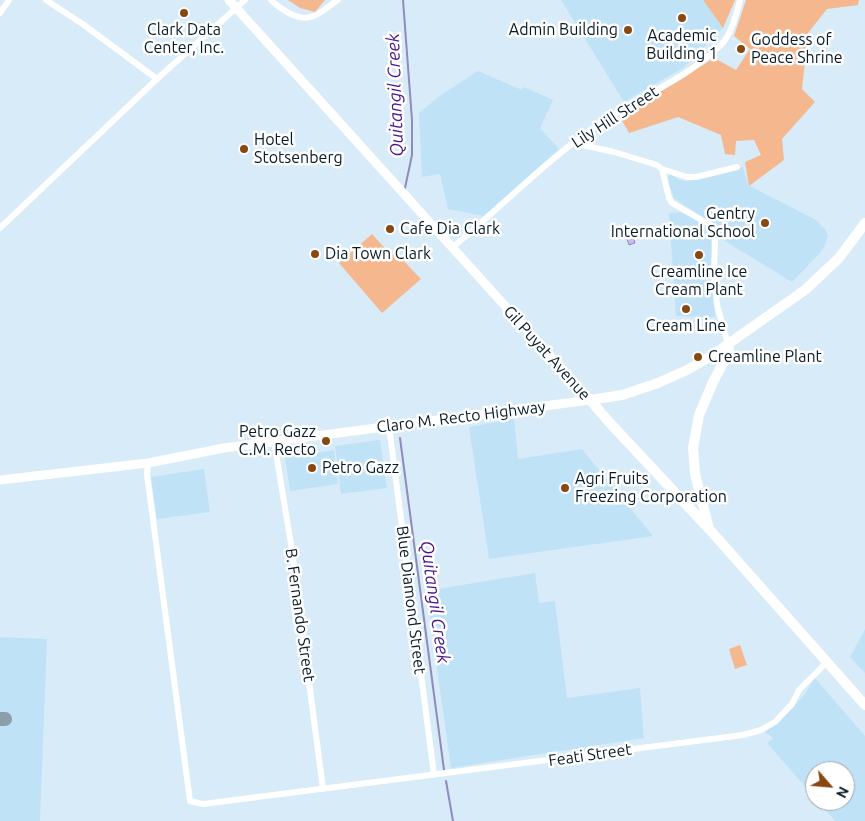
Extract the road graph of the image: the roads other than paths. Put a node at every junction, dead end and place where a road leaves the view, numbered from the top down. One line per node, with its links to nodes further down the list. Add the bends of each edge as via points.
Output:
1 (9, 0): 9 (street)
2 (46, 0): 10 (street)
3 (230, 0): 8 (main road, Gil Puyat Avenue)
4 (245, 0): 8 (street)
5 (271, 0): 6 (street, via 280,10 303,17 316,15)
6 (338, 0)
7 (740, 0): 11 (street, Lily Hill Street, via 729,34 710,55)
8 (236, 7): 10 (street); 16 (main road, Gil Puyat Avenue)
9 (0, 13)
10 (157, 79): 15 (street)
11 (573, 143): 13 (street, via 614,152); 16 (street, Lily Hill Street)
12 (737, 167): 13 (street, via 696,177)
13 (662, 169): 17 (street, via 672,203 712,226 714,231 716,299)
14 (865, 223): 17 (main road, Claro M. Recto Highway, via 838,258 805,290)
15 (0, 228)
16 (453, 247): 18 (main road, Gil Puyat Avenue)
17 (728, 344): 18 (main road, Claro M. Recto Highway, via 694,366 658,383 622,395); 23 (main road, via 729,352 699,415 693,448 695,474)
18 (590, 400): 19 (main road, Claro M. Recto Highway); 23 (main road, Gil Puyat Avenue)
19 (389, 426): 20 (main road, Claro M. Recto Highway); 26 (street, Blue Diamond Street)
20 (274, 441): 21 (main road, Claro M. Recto Highway); 27 (street, B. Fernando Street)
21 (148, 463): 22 (main road, Claro M. Recto Highway); 27 (street, Feati Street, via 190,801 204,804)
22 (0, 480)
23 (710, 530): 24 (main road, Gil Puyat Avenue)
24 (826, 663): 25 (main road, Gil Puyat Avenue); 26 (street, Feati Street, via 799,690 784,714 753,733)
25 (865, 705)
26 (434, 775): 27 (street, Feati Street)
27 (323, 788)

